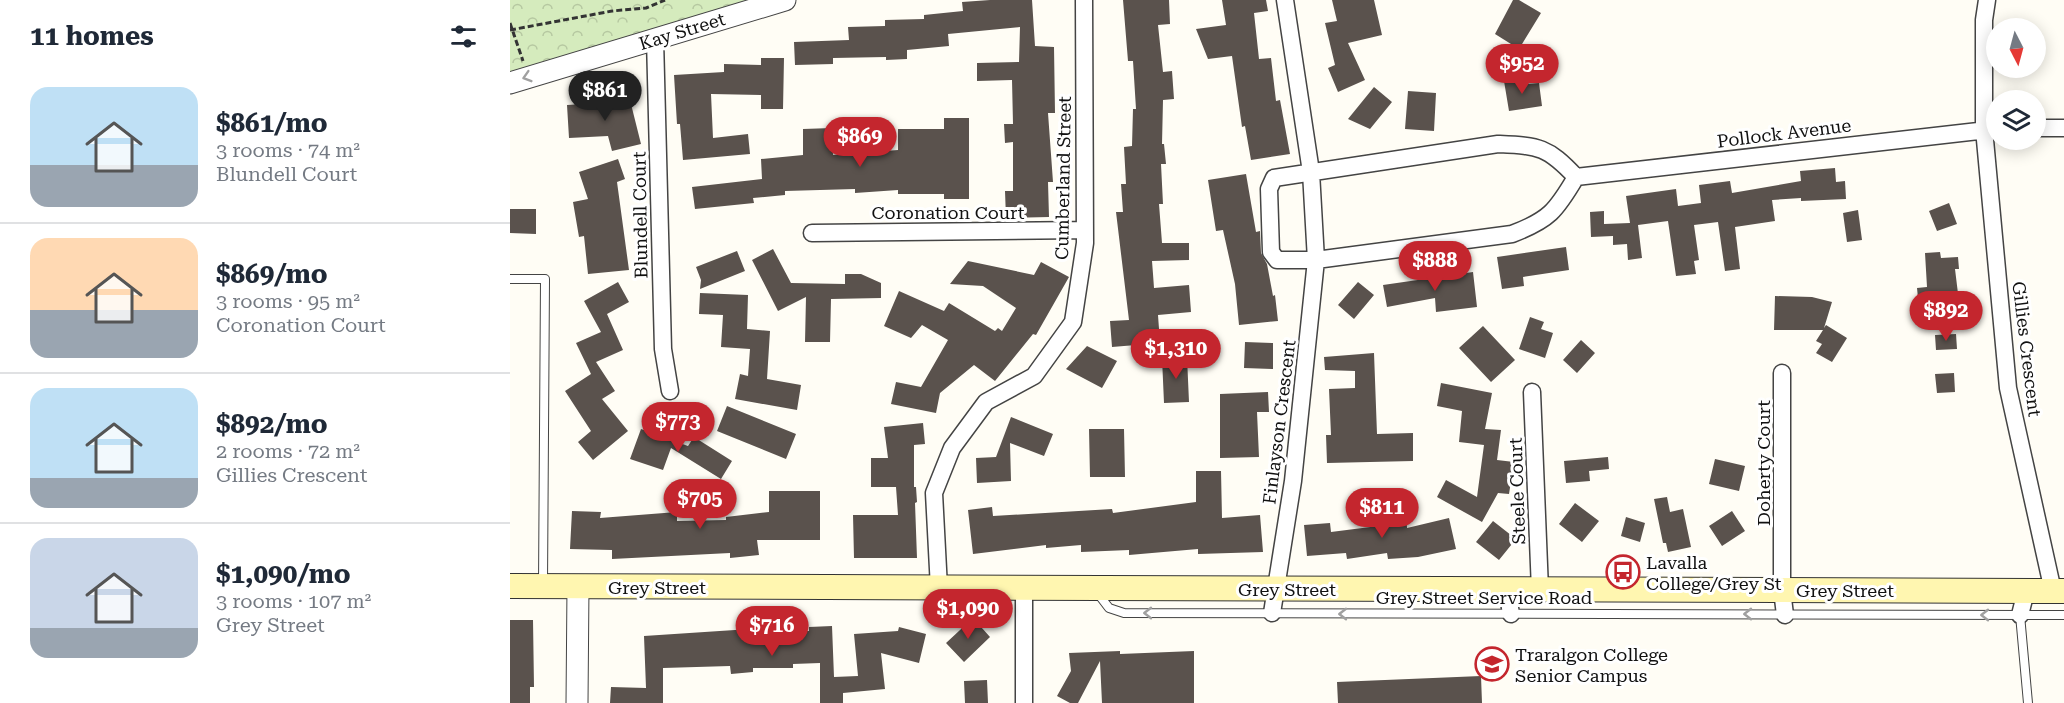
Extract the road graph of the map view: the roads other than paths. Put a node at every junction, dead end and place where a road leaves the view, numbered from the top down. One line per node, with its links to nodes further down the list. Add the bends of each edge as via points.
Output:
1 (784, 0): 5 (street, Kay Street)
2 (1084, 0): 14 (street, Cumberland Street)
3 (1285, 0): 12 (street, Finlayson Crescent)
4 (1987, 0): 7 (street, Gillies Crescent, via 1984,20)
5 (655, 39): 6 (street, Kay Street, one-way to 6); 19 (street, Blundell Court, via 663,349)
6 (519, 80)
7 (1988, 90)
8 (2046, 128): 9 (street)
9 (2064, 128)
10 (1986, 129): 13 (street, Pollock Avenue)
11 (1991, 150): 32 (street, Gillies Crescent, via 2008,388)
12 (1311, 172): 13 (street, via 1497,144 1535,146 1557,157); 16 (street, Finlayson Crescent); 16 (street, via 1274,178 1269,189 1271,252 1277,260)
13 (1576, 177): 16 (street, via 1560,204 1541,223 1512,234)
14 (1084, 230): 15 (street, Coronation Court); 24 (street, Cumberland Street, via 1073,322 1034,376 986,402 952,448 934,493)
15 (812, 233)
16 (1316, 260): 27 (street, Finlayson Crescent, via 1293,481)
17 (510, 279): 22 (lane, via 545,279)
18 (1782, 373): 30 (street, Doherty Court)
19 (670, 391)
20 (1533, 392): 29 (street, Steele Court)
21 (510, 586): 22 (main road, Grey Street)
22 (543, 586): 23 (main road, Grey Street)
23 (578, 586): 24 (main road, Grey Street); 38 (street)
24 (939, 588): 25 (main road, Grey Street)
25 (1024, 588): 26 (main road, Grey Street); 39 (street)
26 (1094, 588): 27 (main road, Grey Street); 33 (lane, Grey Street Service Road, one-way to 26, via 1124,613 1109,608)
27 (1276, 589): 28 (main road, Grey Street); 33 (street, Finlayson Crescent)
28 (1507, 590): 29 (main road, Grey Street); 34 (street)
29 (1540, 590): 30 (main road, Grey Street)
30 (1782, 590): 31 (main road, Grey Street); 35 (street, Doherty Court)
31 (2026, 591): 32 (main road, Grey Street); 36 (street)
32 (2058, 591)
33 (1272, 614): 34 (lane, Grey Street Service Road, one-way to 33)
34 (1511, 614): 35 (lane, Grey Street Service Road, one-way to 34)
35 (1785, 615): 36 (lane, Grey Street Service Road, one-way to 35)
36 (2020, 615): 37 (lane, Grey Street Service Road); 40 (lane)
37 (2064, 615)
38 (577, 703)
39 (1024, 703)
40 (2028, 703)

